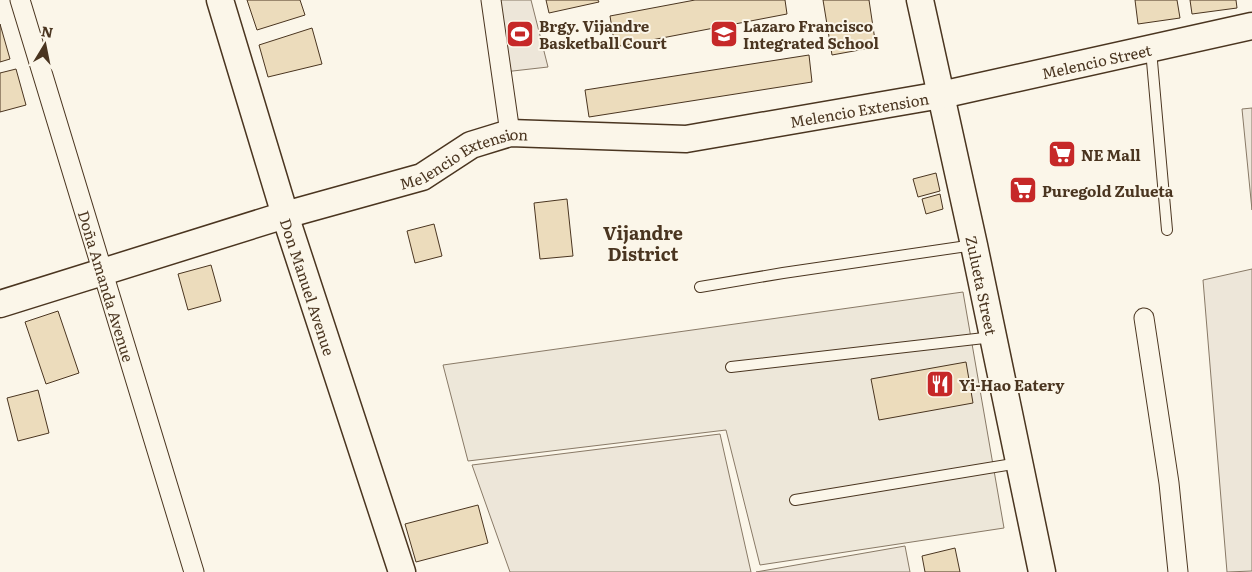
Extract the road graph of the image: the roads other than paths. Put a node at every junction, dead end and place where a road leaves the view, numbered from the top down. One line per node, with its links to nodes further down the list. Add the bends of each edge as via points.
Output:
1 (20, 0): 12 (street, Doña Amanda Avenue)
2 (220, 0): 9 (street, Don Manuel Avenue)
3 (491, 0): 8 (street)
4 (920, 0): 7 (street, Zulueta Street)
5 (1252, 26): 6 (street, Melencio Street)
6 (1150, 49): 7 (street, Melencio Street); 10 (lane)
7 (941, 95): 8 (street, Melencio Extension, via 686,139); 11 (street, Zulueta Street)
8 (510, 133): 9 (street, Melencio Extension, via 471,145 422,177)
9 (285, 215): 12 (street, Melencio Extension); 21 (street, Don Manuel Avenue)
10 (1167, 230)
11 (974, 245): 13 (lane); 16 (street, Zulueta Street)
12 (103, 272): 14 (street, Melencio Extension); 20 (street, Doña Amanda Avenue)
13 (700, 287)
14 (0, 304)
15 (1144, 318): 23 (street, via 1169,483)
16 (993, 337): 17 (lane); 18 (street, Zulueta Street)
17 (732, 367)
18 (1019, 462): 19 (lane); 22 (street, Zulueta Street)
19 (795, 500)
20 (194, 572)
21 (402, 572)
22 (1042, 572)
23 (1178, 572)

